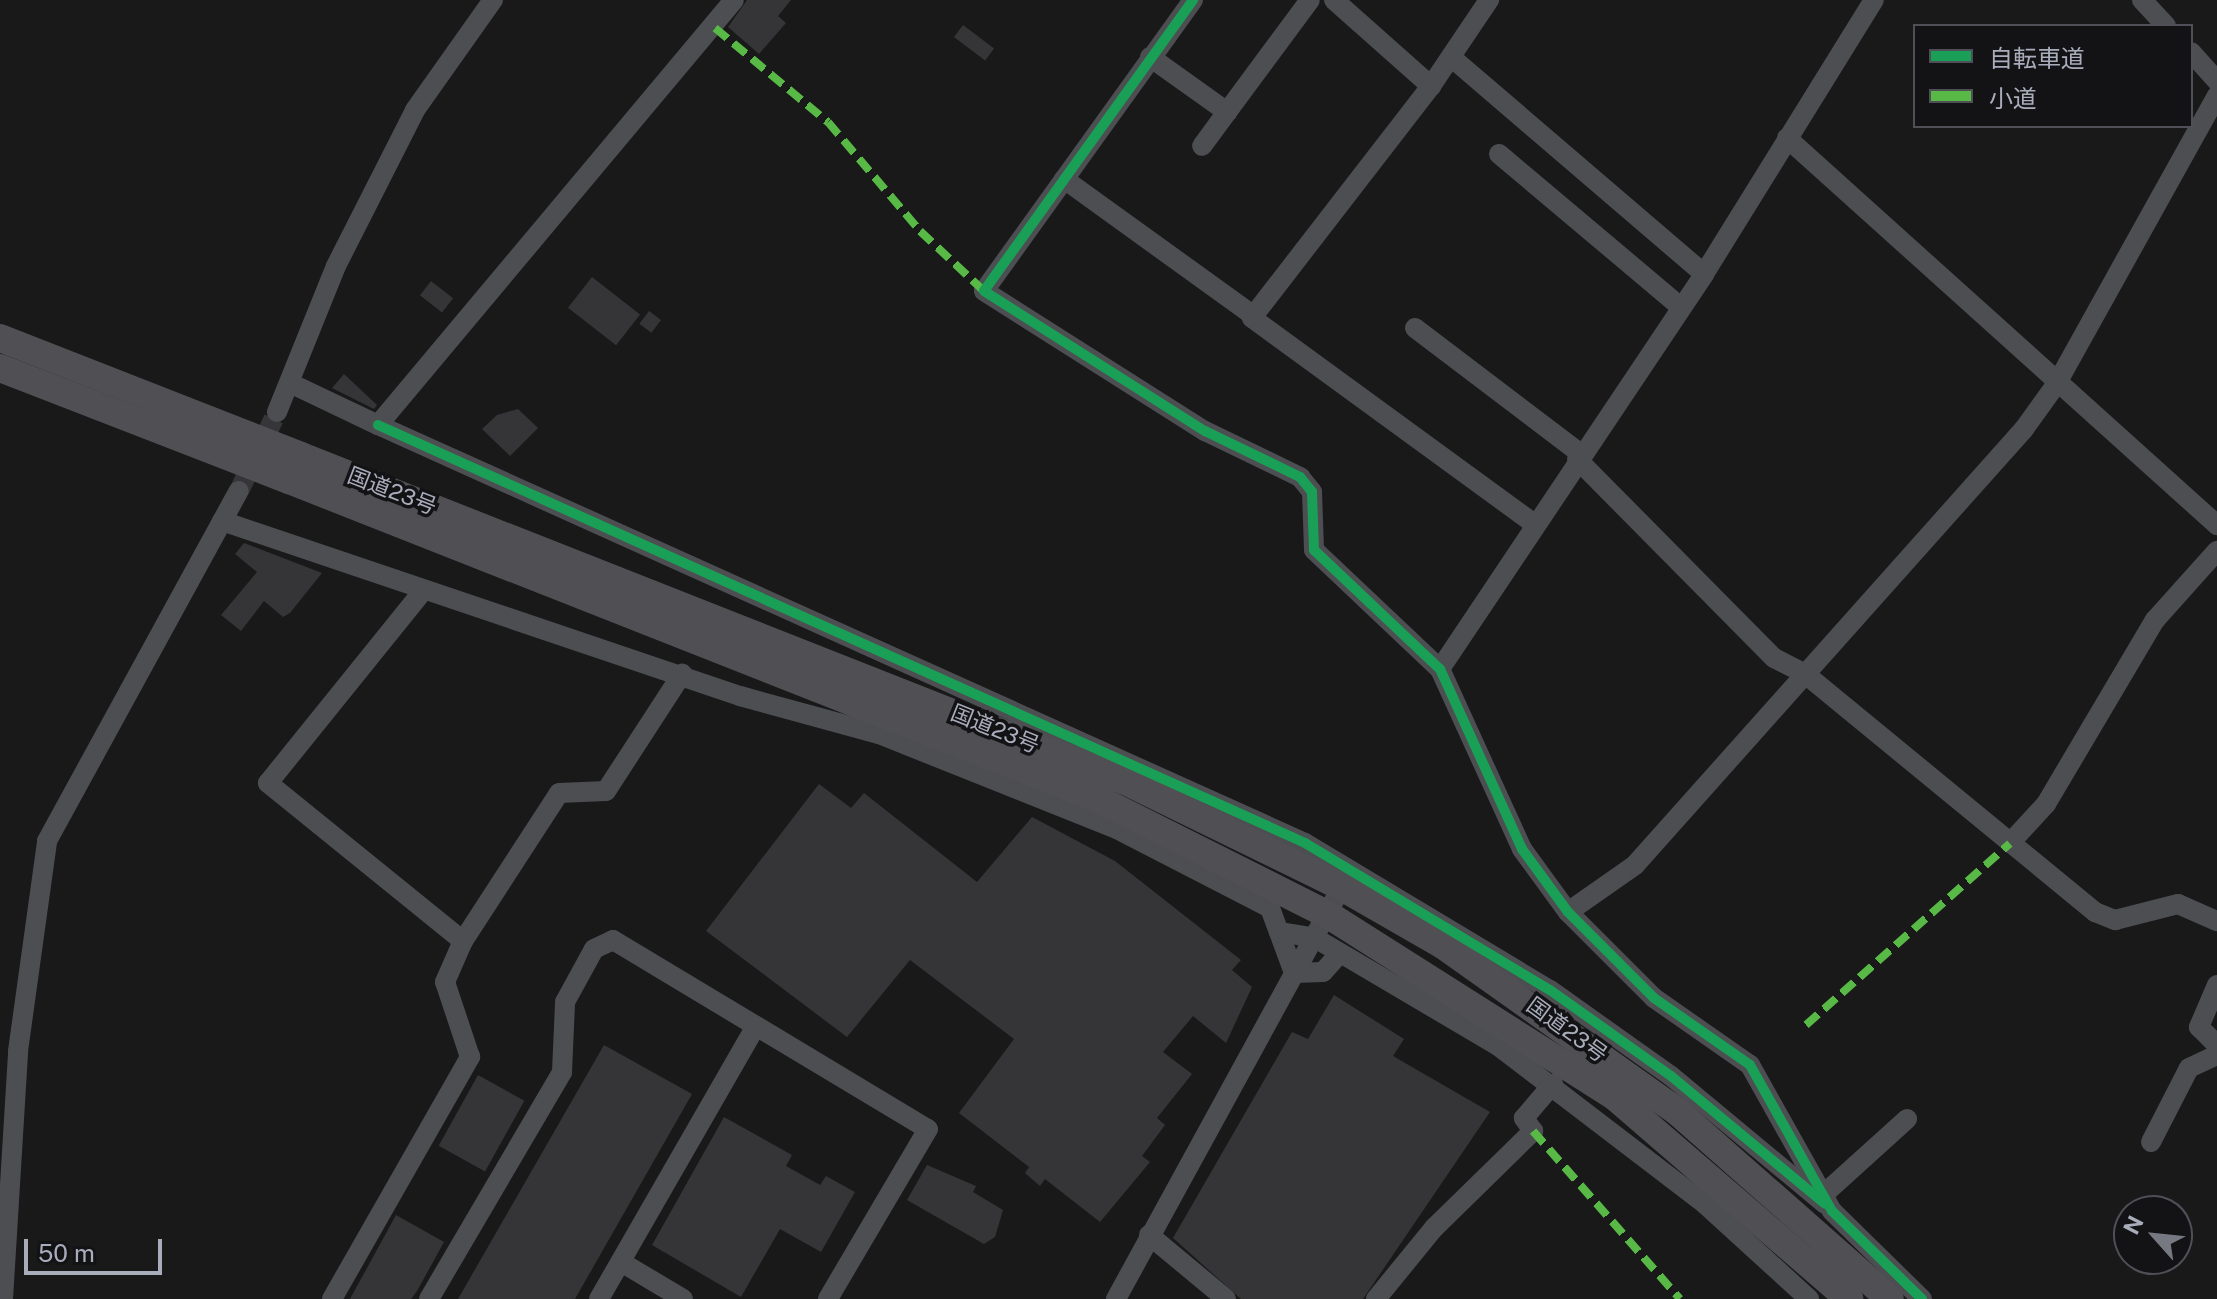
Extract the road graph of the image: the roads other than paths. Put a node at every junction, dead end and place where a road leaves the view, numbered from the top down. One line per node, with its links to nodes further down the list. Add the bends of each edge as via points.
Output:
1 (493, 0): 28 (street, via 415,110 336,266)
2 (734, 0): 30 (street)
3 (1193, 0): 11 (street)
4 (1310, 0): 16 (street)
5 (1334, 0): 14 (street)
6 (1489, 0): 12 (street)
7 (1874, 0): 17 (street)
8 (2142, 0): 9 (street)
9 (2164, 24)
10 (2193, 54): 13 (street)
11 (1150, 57): 16 (street); 20 (street)
12 (1451, 57): 14 (street); 21 (street)
13 (2217, 81)
14 (1431, 86): 23 (street)
15 (2217, 96): 27 (street)
16 (1227, 112): 18 (street)
17 (1787, 138): 21 (street); 27 (street)
18 (1202, 146)
19 (1499, 154): 22 (street)
20 (1064, 179): 23 (street); 39 (street, via 984,291 1205,431 1300,477 1312,492 1314,550)
21 (1704, 274): 22 (street)
22 (1681, 307): 31 (street)
23 (1253, 317): 35 (street)
24 (1415, 328): 31 (street)
25 (0, 338): 32 (highway, 国道23号, bridge)
26 (0, 368): 32 (highway, 国道23号, bridge)
27 (2057, 383): 36 (street); 40 (street)
28 (292, 384): 29 (street); 30 (street)
29 (277, 412)
30 (378, 425): 59 (street, via 730,580 821,630 1173,778 1317,849 1550,990 1671,1076)
31 (1579, 457): 35 (street); 40 (street, via 1774,658)
32 (295, 468): 43 (highway, 国道23号, via 1125,781); 46 (highway, 国道23号, via 1082,792)
33 (239, 491): 34 (street)
34 (222, 521): 38 (street); 62 (street, via 47,841 18,1051)
35 (1535, 524): 39 (street)
36 (2217, 525)
37 (2217, 551): 42 (street, via 2155,620 2046,804)
38 (423, 591): 41 (street); 48 (street, via 268,783)
39 (1440, 669): 44 (street, via 1522,849)
40 (1804, 673): 42 (street); 44 (street, via 1635,865)
41 (682, 674): 47 (street, via 879,734 1117,829 1270,908); 48 (street, via 606,791 559,793)
42 (2010, 843): 45 (street, via 2115,920 2178,904)
43 (1342, 887): 46 (street); 73 (highway, 国道23号, via 1455,953 1679,1113)
44 (1568, 912): 59 (street, via 1654,998 1750,1065)
45 (2217, 921)
46 (1321, 926): 47 (street); 49 (street); 50 (street); 52 (highway, 国道23号)
47 (1279, 932): 50 (street)
48 (463, 941): 63 (street, via 445,982 470,1057)
49 (1340, 953): 50 (street, via 1323,972); 52 (street)
50 (1294, 973): 60 (street)
51 (2217, 985): 54 (street, via 2199,1027)
52 (1454, 1003): 56 (street); 72 (highway, 国道23号, via 1614,1096)
53 (756, 1026): 61 (street); 64 (street, via 613,940 594,949 565,1002 562,1072); 67 (street, via 928,1129)
54 (2217, 1045)
55 (2217, 1055): 58 (street, via 2189,1068)
56 (1553, 1084): 70 (street, via 1524,1118 1533,1131 1434,1228); 71 (street, via 1705,1204)
57 (1907, 1119): 59 (street)
58 (2151, 1142)
59 (1828, 1203): 74 (street)
60 (1149, 1235): 68 (street); 69 (street)
61 (621, 1262): 65 (street); 66 (street)
62 (3, 1299)
63 (332, 1299)
64 (429, 1299)
65 (599, 1299)
66 (683, 1299)
67 (828, 1299)
68 (1116, 1299)
69 (1226, 1299)
70 (1376, 1299)
71 (1809, 1299)
72 (1849, 1299)
73 (1890, 1299)
74 (1922, 1299)

